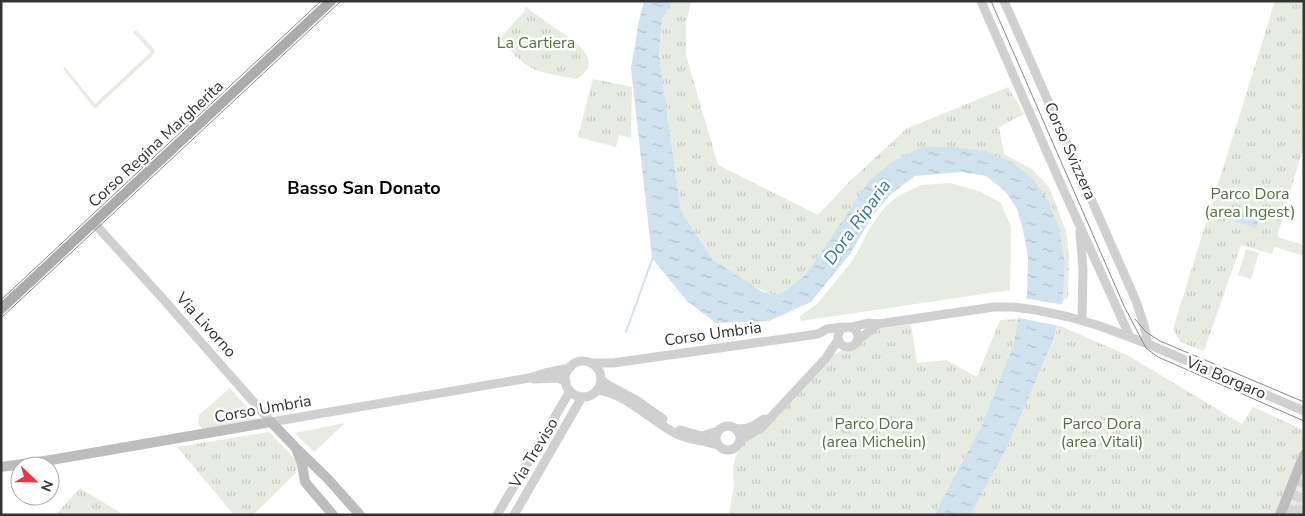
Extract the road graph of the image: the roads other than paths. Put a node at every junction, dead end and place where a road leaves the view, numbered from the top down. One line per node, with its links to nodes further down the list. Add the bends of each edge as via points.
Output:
1 (331, 1): 4 (main road, Corso Regina Margherita)
2 (982, 1): 5 (street, Corso Svizzera)
3 (1004, 1): 14 (street, Corso Svizzera, via 1136,301)
4 (94, 223): 6 (main road, Corso Regina Margherita); 28 (street, Via Livorno)
5 (1079, 224): 7 (street, Corso Svizzera, via 1083,269); 11 (street, Corso Svizzera)
6 (1, 309)
7 (1082, 321): 8 (street, Corso Umbria, via 1036,310 994,307); 11 (street)
8 (878, 324): 9 (street, Corso Umbria); 13 (street)
9 (847, 327): 10 (street, Corso Umbria, via 826,329); 12 (street, via 839,331); 13 (street, via 857,332)
10 (818, 334): 12 (street, Corso Umbria); 18 (street, Corso Umbria)
11 (1130, 337): 14 (street, Via Borgaro)
12 (838, 339): 15 (street); 16 (street)
13 (857, 341): 15 (street)
14 (1148, 344): 26 (street, Via Borgaro)
15 (846, 347): 16 (street)
16 (826, 358): 27 (street)
17 (591, 363): 18 (street, Corso Umbria); 19 (street, Corso Umbria, via 578,362); 21 (street)
18 (613, 364): 21 (street)
19 (570, 368): 20 (street, Corso Umbria); 22 (street)
20 (529, 378): 22 (street, Corso Umbria, via 555,378); 28 (street, Corso Umbria)
21 (601, 379): 23 (street); 30 (street, via 680,430 702,436)
22 (566, 382): 24 (street)
23 (597, 390): 25 (street); 32 (street, via 609,392 676,434)
24 (570, 391): 25 (street); 38 (street, Via Treviso)
25 (582, 396): 39 (street, Via Treviso)
26 (1304, 411)
27 (773, 414): 29 (street, via 751,427); 31 (street, via 761,428)
28 (271, 422): 33 (main road, Via Livorno); 35 (main road, Corso Umbria)
29 (735, 428): 30 (street, via 728,426); 31 (street, via 739,433)
30 (718, 430): 32 (street)
31 (739, 443): 32 (street, via 729,450)
32 (718, 445)
33 (296, 448): 36 (main road, Via Livorno, via 305,482); 37 (main road, Via Livorno)
34 (1304, 456): 40 (main road)
35 (1, 467)
36 (333, 515)
37 (360, 515)
38 (497, 515)
39 (514, 515)
40 (1280, 515)

